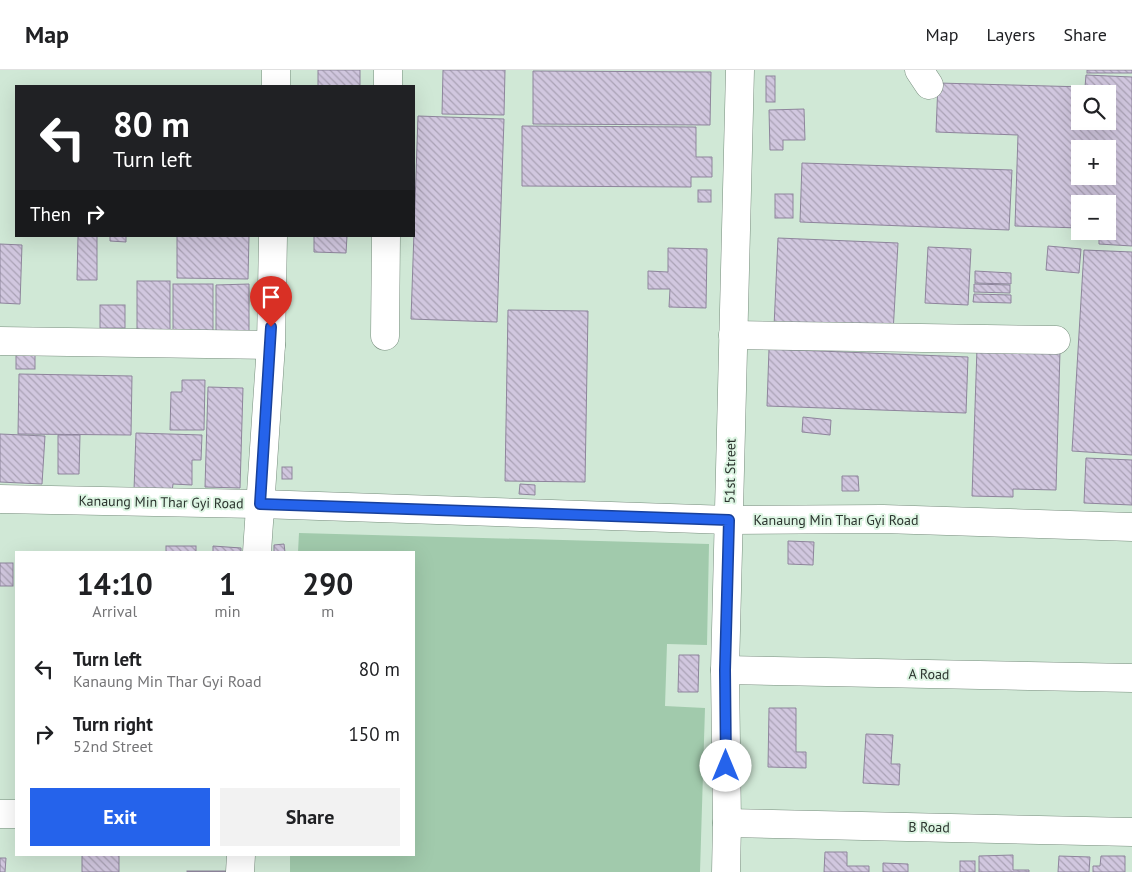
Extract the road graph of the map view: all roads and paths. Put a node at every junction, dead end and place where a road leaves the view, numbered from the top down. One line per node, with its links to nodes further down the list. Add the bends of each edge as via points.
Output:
1 (276, 70): 4 (street)
2 (388, 70): 5 (street)
3 (740, 70): 8 (street, 51st Street)
4 (276, 85)
5 (388, 85)
6 (273, 237): 12 (street)
7 (386, 237): 9 (street)
8 (733, 335): 10 (street); 15 (street, 51st Street)
9 (385, 336)
10 (1056, 340)
11 (0, 341): 12 (street)
12 (271, 345): 14 (street)
13 (0, 499): 14 (street, Kanaung Min Thar Gyi Road)
14 (260, 504): 15 (street, Kanaung Min Thar Gyi Road); 17 (street)
15 (729, 520): 16 (street, Kanaung Min Thar Gyi Road, via 883,519); 18 (street, 51st Street)
16 (1132, 527)
17 (257, 551)
18 (725, 670): 19 (street, A Road); 22 (street, 51st Street)
19 (1132, 678)
20 (0, 814): 21 (street)
21 (15, 814)
22 (727, 823): 23 (street, B Road); 26 (street, 51st Street)
23 (1132, 832)
24 (241, 856): 25 (street)
25 (240, 872)
26 (726, 872)

